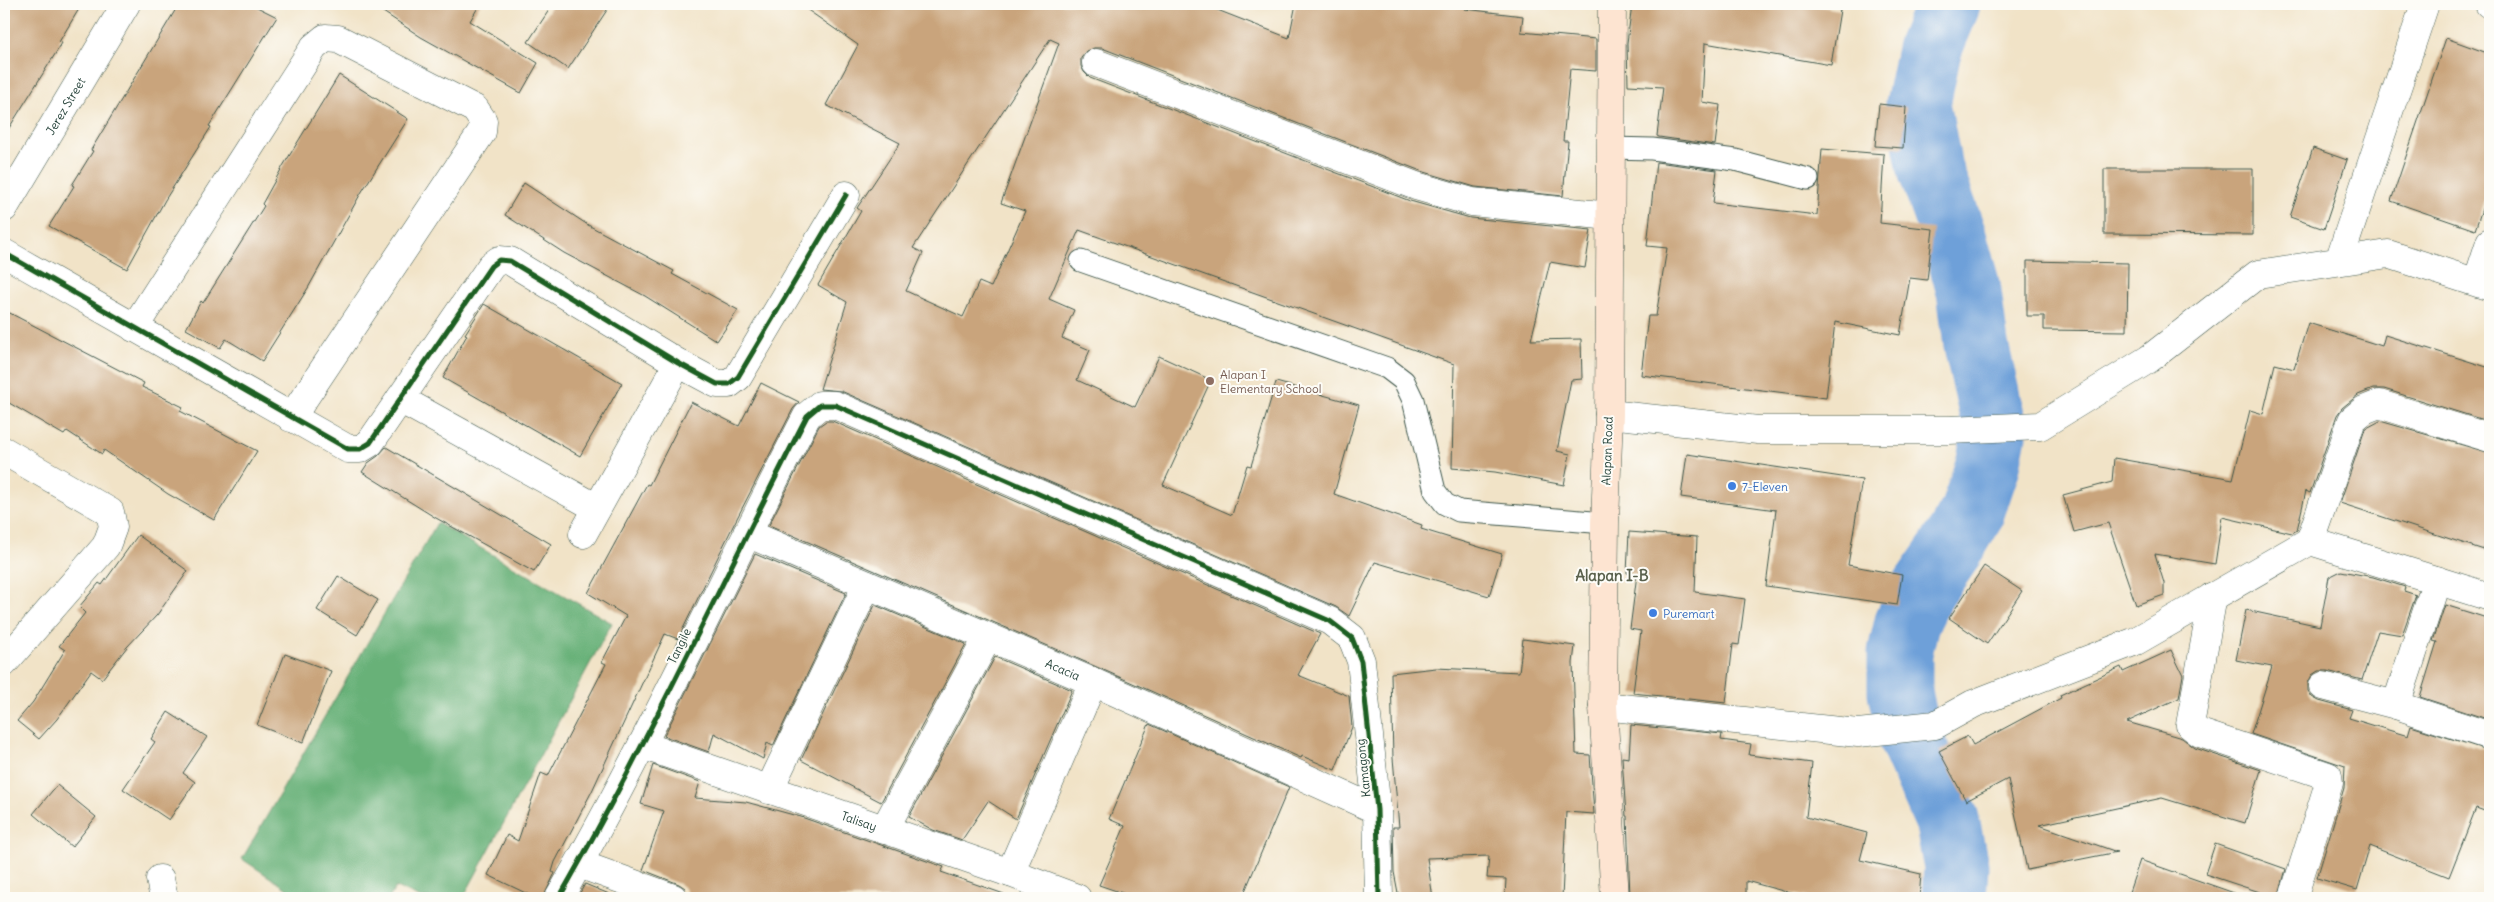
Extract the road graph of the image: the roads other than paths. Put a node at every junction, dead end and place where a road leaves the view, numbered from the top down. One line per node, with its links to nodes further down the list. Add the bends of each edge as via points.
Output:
1 (126, 4): 8 (street, Jerez Street)
2 (1612, 4): 5 (street, Alapan Road)
3 (2426, 4): 13 (street)
4 (1096, 63): 9 (street, via 1416,186 1472,202)
5 (1610, 148): 6 (lane, via 1652,148 1735,160); 9 (street, Alapan Road)
6 (1808, 179)
7 (846, 195): 16 (street, via 738,377 729,384 717,384)
8 (4, 208)
9 (1610, 216): 18 (street, Alapan Road)
10 (2490, 242): 14 (street)
11 (4, 254): 15 (street)
12 (1081, 261): 23 (lane, via 1387,368 1404,381 1413,400 1435,491 1444,504 1459,511)
13 (2339, 261): 14 (street, via 2388,254); 18 (street, via 2258,274 2149,360 2040,426 1950,430 1758,430)
14 (2484, 284)
15 (134, 328): 19 (street); 19 (street, via 314,46 325,38 338,40 475,109 483,121 482,132)
16 (678, 363): 17 (street, via 510,261 499,260 490,266); 22 (street)
17 (400, 399): 19 (street, via 370,443 360,449 348,448); 22 (street)
18 (1609, 414): 23 (street, Alapan Road)
19 (291, 418)
20 (2490, 438): 26 (street, via 2379,404 2364,410 2352,420)
21 (4, 452): 33 (street, via 110,512 114,528 106,546)
22 (597, 508): 25 (street)
23 (1604, 523): 37 (street, Alapan Road)
24 (747, 533): 28 (street, Acacia); 32 (street, Tangile, via 807,416 820,405 835,405 1330,620); 39 (street, Tangile)
25 (583, 534)
26 (2310, 541): 27 (street); 29 (street)
27 (2437, 580): 30 (street); 36 (street)
28 (868, 585): 31 (street, Acacia); 40 (street)
29 (2213, 596): 37 (street, via 2136,640 1973,704 1935,725 1858,733); 50 (street, via 2190,724 2200,733 2328,776 2329,783)
30 (2490, 597)
31 (988, 637): 34 (street, Acacia); 42 (street)
32 (1352, 638): 41 (street, Kamagong, via 1361,660)
33 (4, 664)
34 (1093, 682): 41 (street, Acacia); 44 (street)
35 (2324, 686): 36 (street)
36 (2396, 705): 38 (street)
37 (1603, 706): 49 (street, Alapan Road)
38 (2490, 736)
39 (642, 745): 40 (street, Talisay); 43 (street, Tangile)
40 (769, 790): 42 (street, Talisay)
41 (1377, 810): 48 (street, Kamagong)
42 (884, 830): 44 (street, Talisay)
43 (579, 864): 45 (street, Tangile); 46 (street)
44 (1010, 873): 47 (street, Talisay)
45 (559, 898)
46 (673, 898)
47 (1076, 898)
48 (1379, 898)
49 (1615, 898)
50 (2292, 898)

